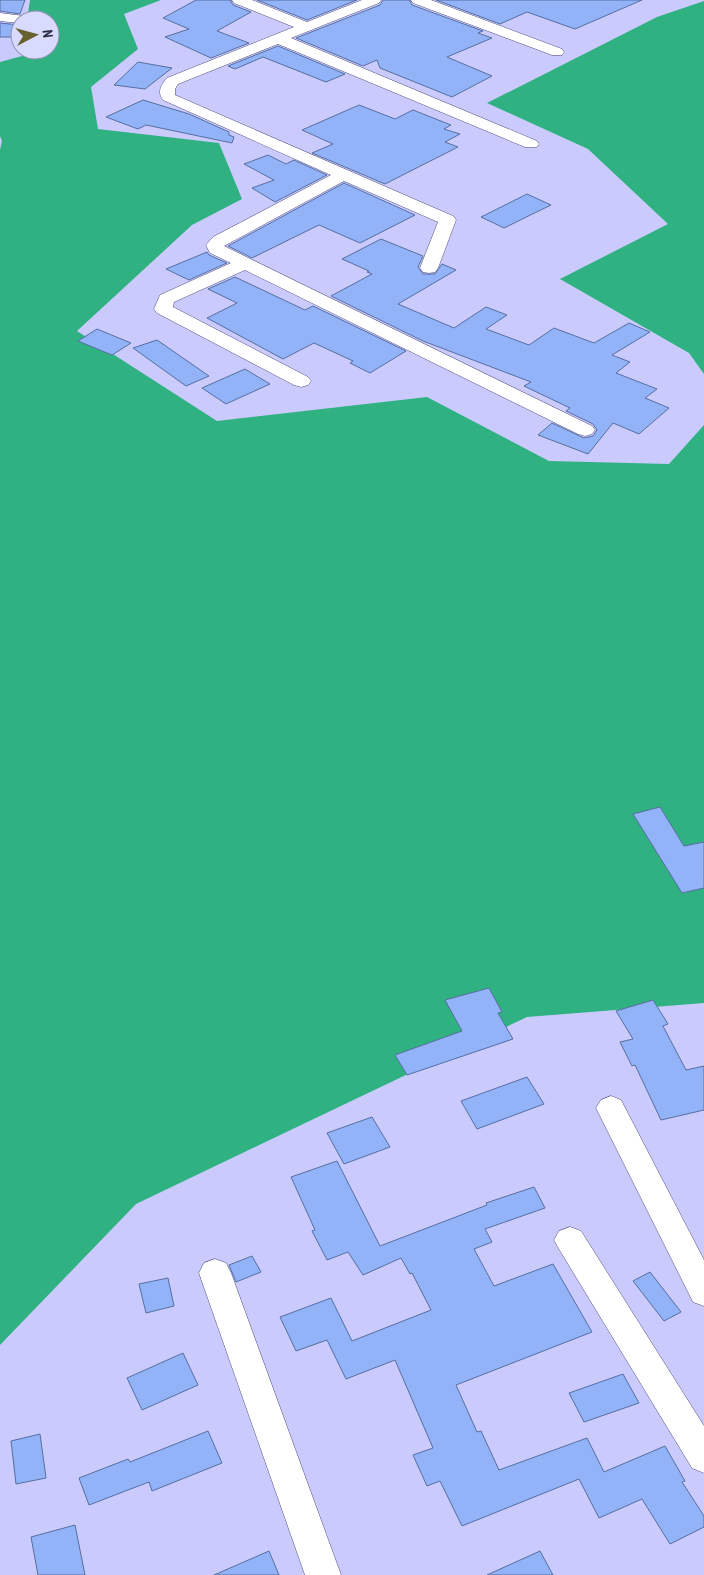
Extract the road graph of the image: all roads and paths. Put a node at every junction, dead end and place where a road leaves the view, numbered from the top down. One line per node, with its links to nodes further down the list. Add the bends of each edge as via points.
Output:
1 (239, 0): 4 (street)
2 (374, 0): 4 (street)
3 (418, 0): 6 (street)
4 (307, 27): 5 (street)
5 (280, 39): 7 (street); 8 (street, via 172,81 167,89 168,97)
6 (557, 52)
7 (531, 144)
8 (344, 175): 9 (street, via 215,245 216,249); 10 (street, via 447,220)
9 (247, 263): 11 (street, via 166,298 163,309); 12 (street)
10 (429, 268)
11 (301, 380)
12 (585, 430)
13 (611, 1108): 16 (street)
14 (570, 1240): 17 (street)
15 (215, 1273): 18 (street)
16 (704, 1292)
17 (704, 1457)
18 (323, 1575)

